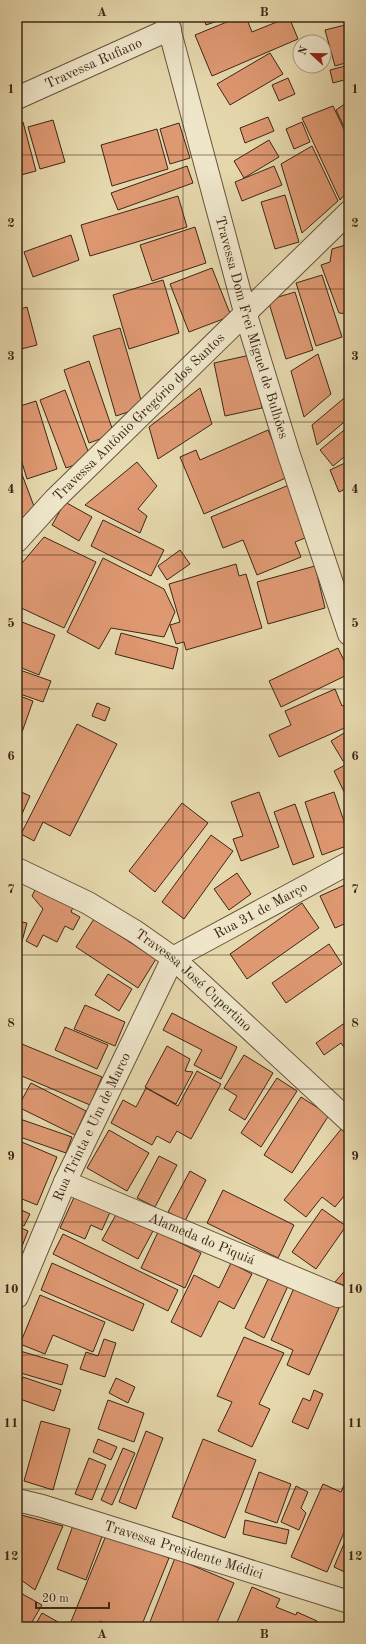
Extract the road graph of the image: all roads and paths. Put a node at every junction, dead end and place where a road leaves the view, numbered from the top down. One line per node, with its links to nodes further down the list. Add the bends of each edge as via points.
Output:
1 (168, 23): 2 (street, Travessa Rufiano); 4 (street, Travessa Dom Frei Miguel de Bulhões)
2 (17, 98)
3 (349, 212): 4 (street, Travessa Antônio Gregório dos Santos)
4 (245, 312): 5 (street, Travessa Antônio Gregório dos Santos, via 55,499); 6 (street, Travessa Dom Frei Miguel de Bulhões, via 288,452)
5 (17, 541)
6 (349, 634)
7 (349, 863): 9 (street, Rua 31 de Março)
8 (17, 869): 9 (street, Travessa José Cupertino, via 88,903)
9 (173, 958): 10 (street, Travessa José Cupertino); 11 (street, Rua Trinta e Um de Marco)
10 (349, 1121)
11 (65, 1182): 12 (street, Alameda do Piquiá); 13 (street, Rua Trinta e Um de Marco)
12 (338, 1296)
13 (17, 1297)
14 (17, 1500): 15 (street, Travessa Presidente Médici)
15 (349, 1602)

